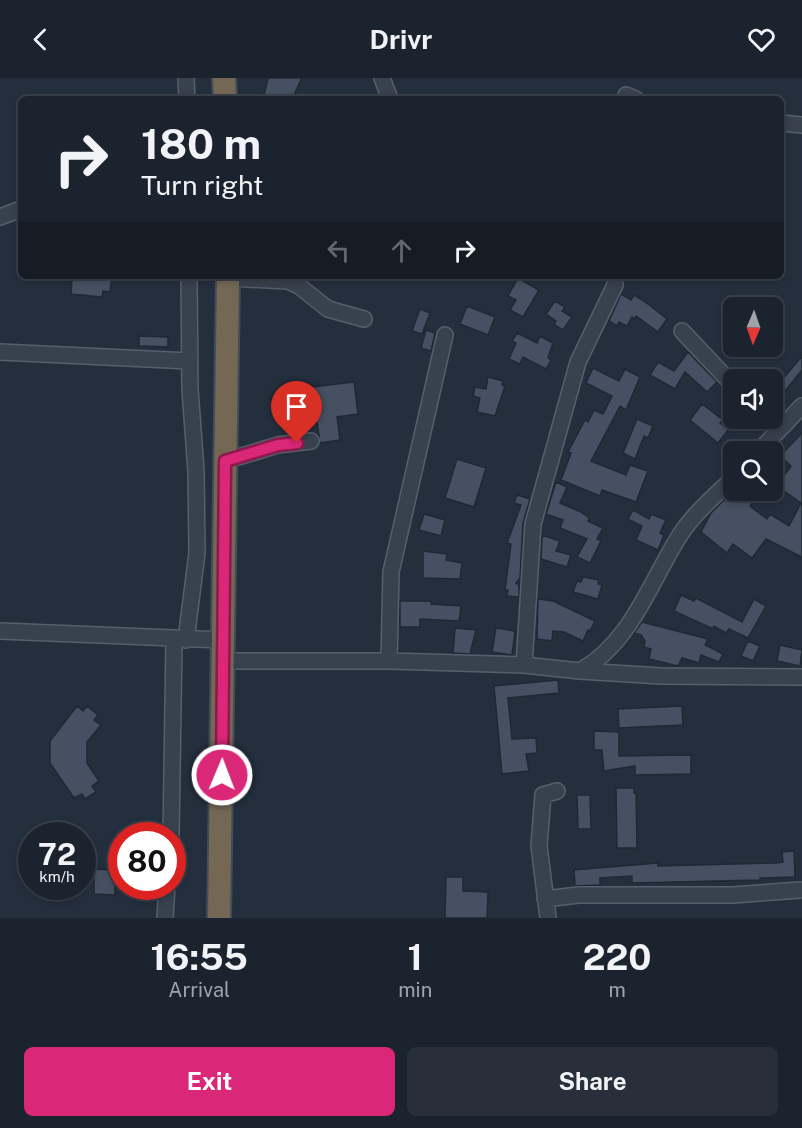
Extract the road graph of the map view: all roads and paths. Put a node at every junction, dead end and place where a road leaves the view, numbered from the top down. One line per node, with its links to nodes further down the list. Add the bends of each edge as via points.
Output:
1 (186, 78): 4 (street)
2 (224, 78): 5 (highway)
3 (382, 78): 6 (street)
4 (187, 96)
5 (225, 96)
6 (389, 96)
7 (784, 123): 8 (street)
8 (802, 125)
9 (18, 210): 10 (street)
10 (0, 218)
11 (189, 279): 19 (street)
12 (228, 279): 24 (highway)
13 (258, 279): 15 (street, via 288,281 328,309)
14 (615, 285): 30 (street, via 578,362 533,524)
15 (364, 319)
16 (682, 331): 20 (street)
17 (445, 335): 29 (street, via 393,560 388,599)
18 (0, 352): 19 (street)
19 (190, 362): 27 (street, via 197,553)
20 (723, 374)
21 (800, 413): 22 (street)
22 (783, 420)
23 (311, 441): 24 (street, via 278,445)
24 (225, 461): 28 (highway)
25 (723, 488): 31 (street, via 681,532 620,637 593,664)
26 (0, 631): 27 (street)
27 (180, 640): 28 (street); 34 (street)
28 (223, 651): 29 (street); 39 (highway)
29 (389, 661): 30 (street)
30 (524, 665): 31 (street)
31 (580, 671): 32 (street)
32 (802, 677)
33 (557, 791): 36 (street, via 543,795 539,846)
34 (172, 822)
35 (800, 890): 36 (street)
36 (545, 899): 40 (street)
37 (166, 900): 38 (street)
38 (165, 918)
39 (219, 918)
40 (548, 918)

